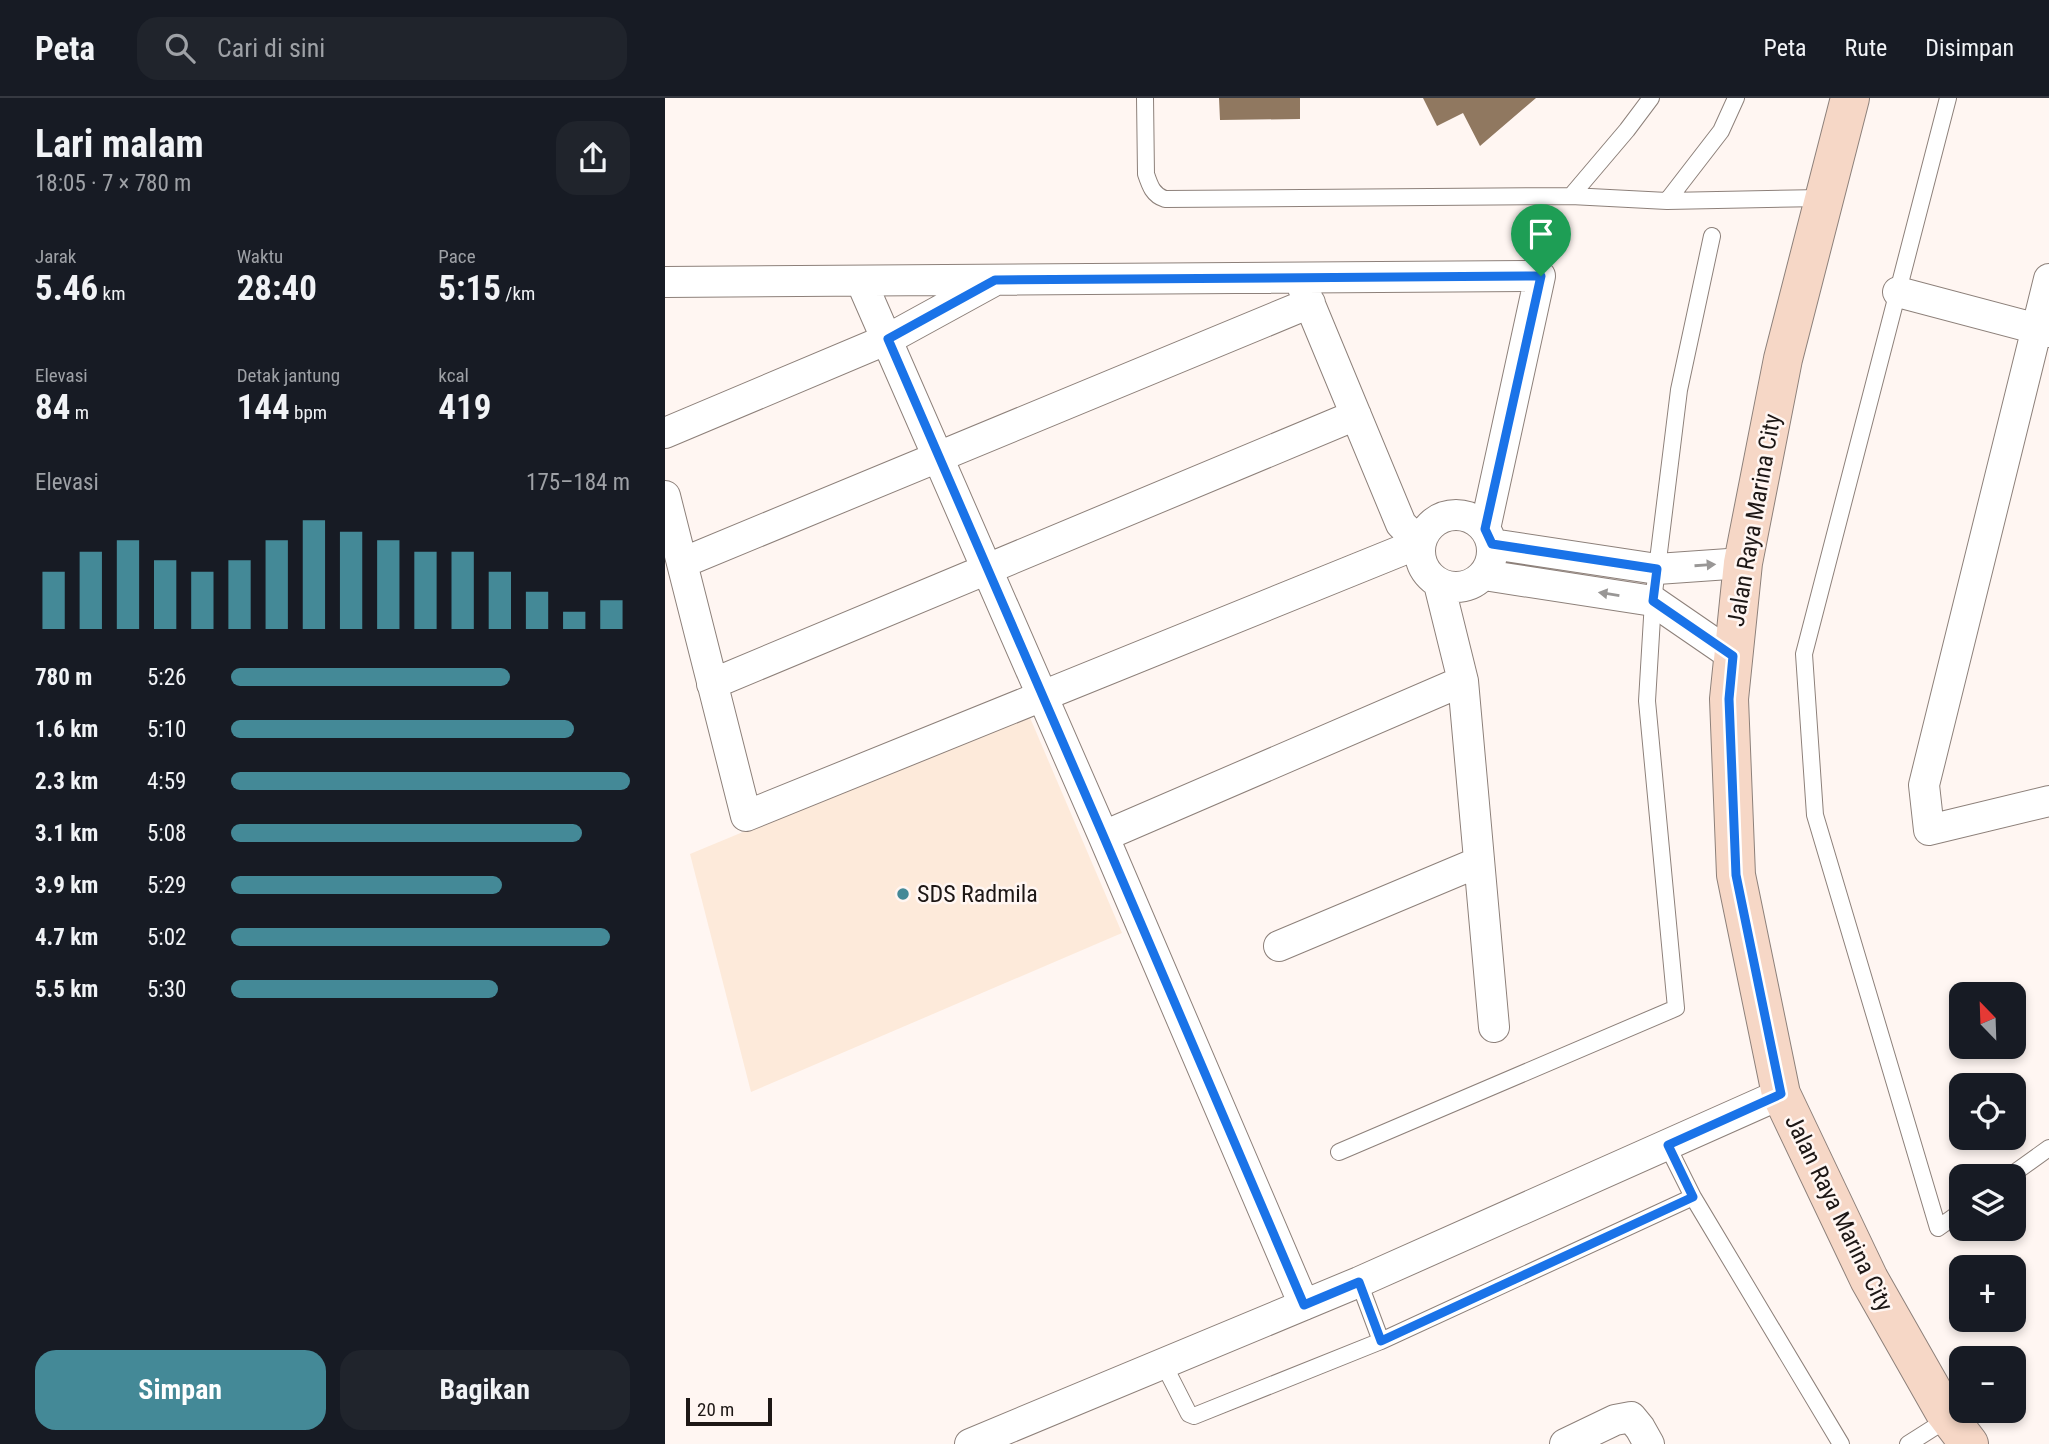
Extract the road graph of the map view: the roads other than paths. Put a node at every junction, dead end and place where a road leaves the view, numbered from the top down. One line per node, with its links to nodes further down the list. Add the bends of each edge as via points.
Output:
1 (1145, 98): 6 (lane, via 1146,174 1154,193 1165,199)
2 (1651, 98): 6 (lane)
3 (1735, 98): 8 (lane, via 1721,131)
4 (1850, 98): 7 (main road, Jalan Raya Marina City)
5 (1948, 98): 15 (lane)
6 (1571, 196): 8 (lane)
7 (1826, 198): 8 (lane); 25 (main road, Jalan Raya Marina City, via 1783,359)
8 (1667, 201)
9 (1712, 236): 26 (lane, via 1679,390)
10 (2049, 279): 16 (street)
11 (995, 280): 12 (street); 14 (street); 17 (street)
12 (861, 281): 13 (street); 17 (street)
13 (665, 282)
14 (1305, 290): 18 (street); 20 (street); 22 (street, via 1541,276)
15 (1898, 292): 16 (street); 46 (lane, via 1804,654 1815,815 1938,1228)
16 (2043, 330): 35 (street, via 1924,785 1929,830)
17 (888, 339): 19 (street); 20 (street)
18 (1356, 415): 23 (street, via 1401,524); 27 (street)
19 (665, 433)
20 (938, 456): 24 (street); 27 (street)
21 (665, 496): 24 (street)
22 (1488, 536): 23 (street, via 1472,519 1456,514 1427,528); 26 (street); 28 (street, via 1491,560)
23 (1420, 542): 29 (street, via 1419,559 1426,574); 34 (street)
24 (682, 563): 33 (street)
25 (1742, 563): 26 (street, one-way to 25); 31 (main road, Jalan Raya Marina City)
26 (1657, 569): 30 (lane)
27 (988, 570): 33 (street); 34 (street)
28 (1484, 575): 29 (street, via 1471,585); 30 (street, one-way to 28)
29 (1439, 584): 32 (street)
30 (1653, 601): 31 (street); 43 (lane, via 1647,701 1676,1008)
31 (1733, 656): 40 (main road, Jalan Raya Marina City, via 1729,699 1736,875)
32 (1463, 681): 36 (street); 37 (street)
33 (712, 684): 34 (street, via 746,816)
34 (1042, 696): 36 (street)
35 (2049, 801)
36 (1104, 836): 48 (street)
37 (1479, 862): 38 (street); 39 (street)
38 (1279, 946)
39 (1494, 1027)
40 (1781, 1094): 41 (street); 51 (main road, Jalan Raya Marina City, via 1869,1279)
41 (1668, 1145): 45 (lane); 47 (street)
42 (2049, 1148): 44 (lane)
43 (1339, 1152)
44 (2026, 1165)
45 (1693, 1197): 49 (lane); 55 (lane)
46 (1949, 1220)
47 (1359, 1282): 48 (street); 49 (lane)
48 (1304, 1305): 50 (street)
49 (1381, 1341): 50 (lane, via 1194,1416)
50 (1163, 1363): 52 (street)
51 (1959, 1431): 56 (lane)
52 (970, 1444)
53 (1565, 1444): 54 (street, via 1615,1420 1631,1418)
54 (1649, 1444)
55 (1841, 1444)
56 (1909, 1444)

